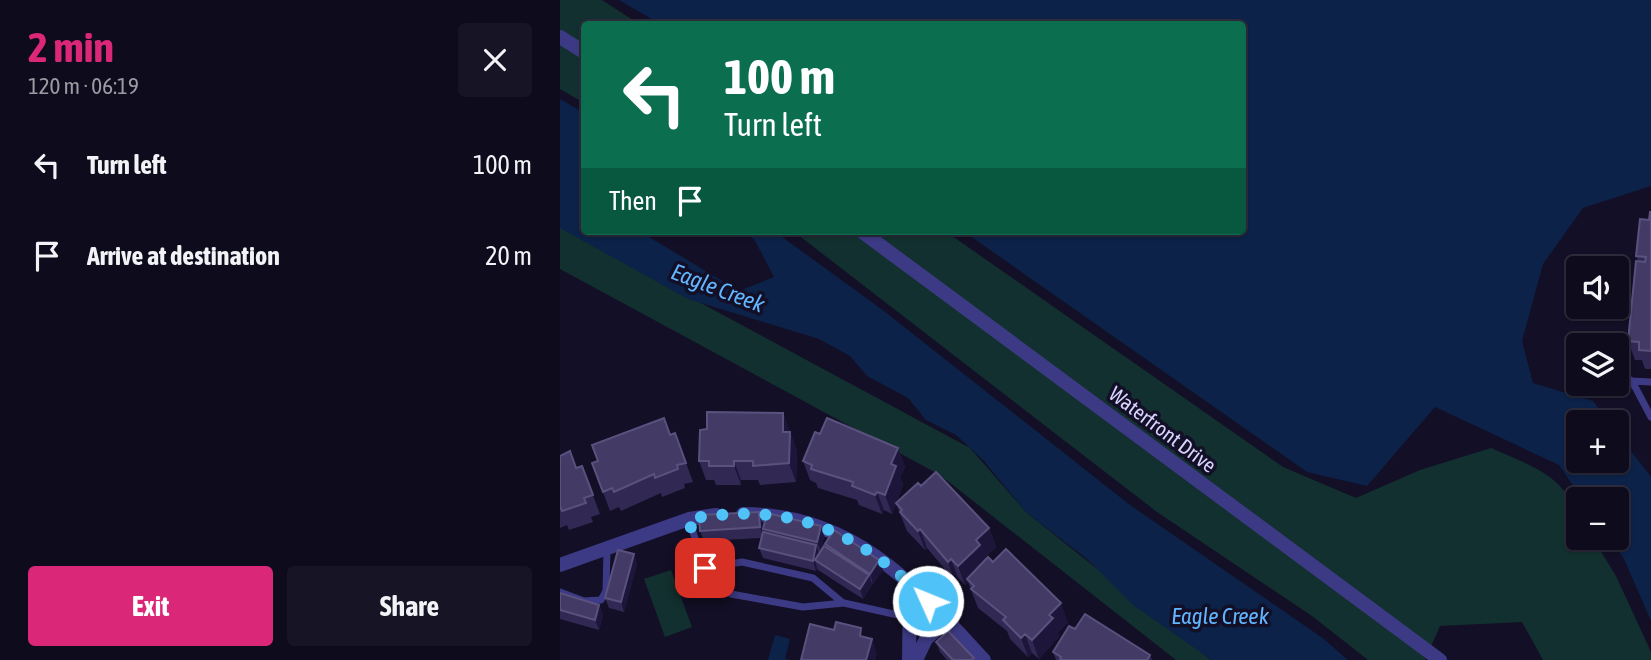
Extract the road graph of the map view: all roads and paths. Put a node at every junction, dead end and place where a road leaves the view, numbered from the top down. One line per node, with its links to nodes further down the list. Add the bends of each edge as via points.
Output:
1 (560, 37): 2 (street)
2 (581, 50)
3 (866, 235): 20 (street, Waterfront Drive)
4 (1629, 379): 5 (lane)
5 (1632, 381): 6 (lane); 7 (lane)
6 (1651, 382)
7 (1651, 417)
8 (688, 519): 9 (street); 11 (lane); 12 (street, via 752,514 819,525 860,544)
9 (607, 548): 10 (street); 13 (lane, via 606,591 600,600 584,601)
10 (560, 565)
11 (705, 568): 14 (lane, via 742,562 813,578); 14 (lane, via 731,594 803,607)
12 (910, 582): 15 (street); 16 (street)
13 (560, 592)
14 (844, 603): 15 (lane)
15 (907, 617): 17 (street)
16 (947, 620): 18 (street, via 926,639); 19 (street)
17 (909, 660)
18 (916, 660)
19 (984, 660)
20 (1440, 660)

